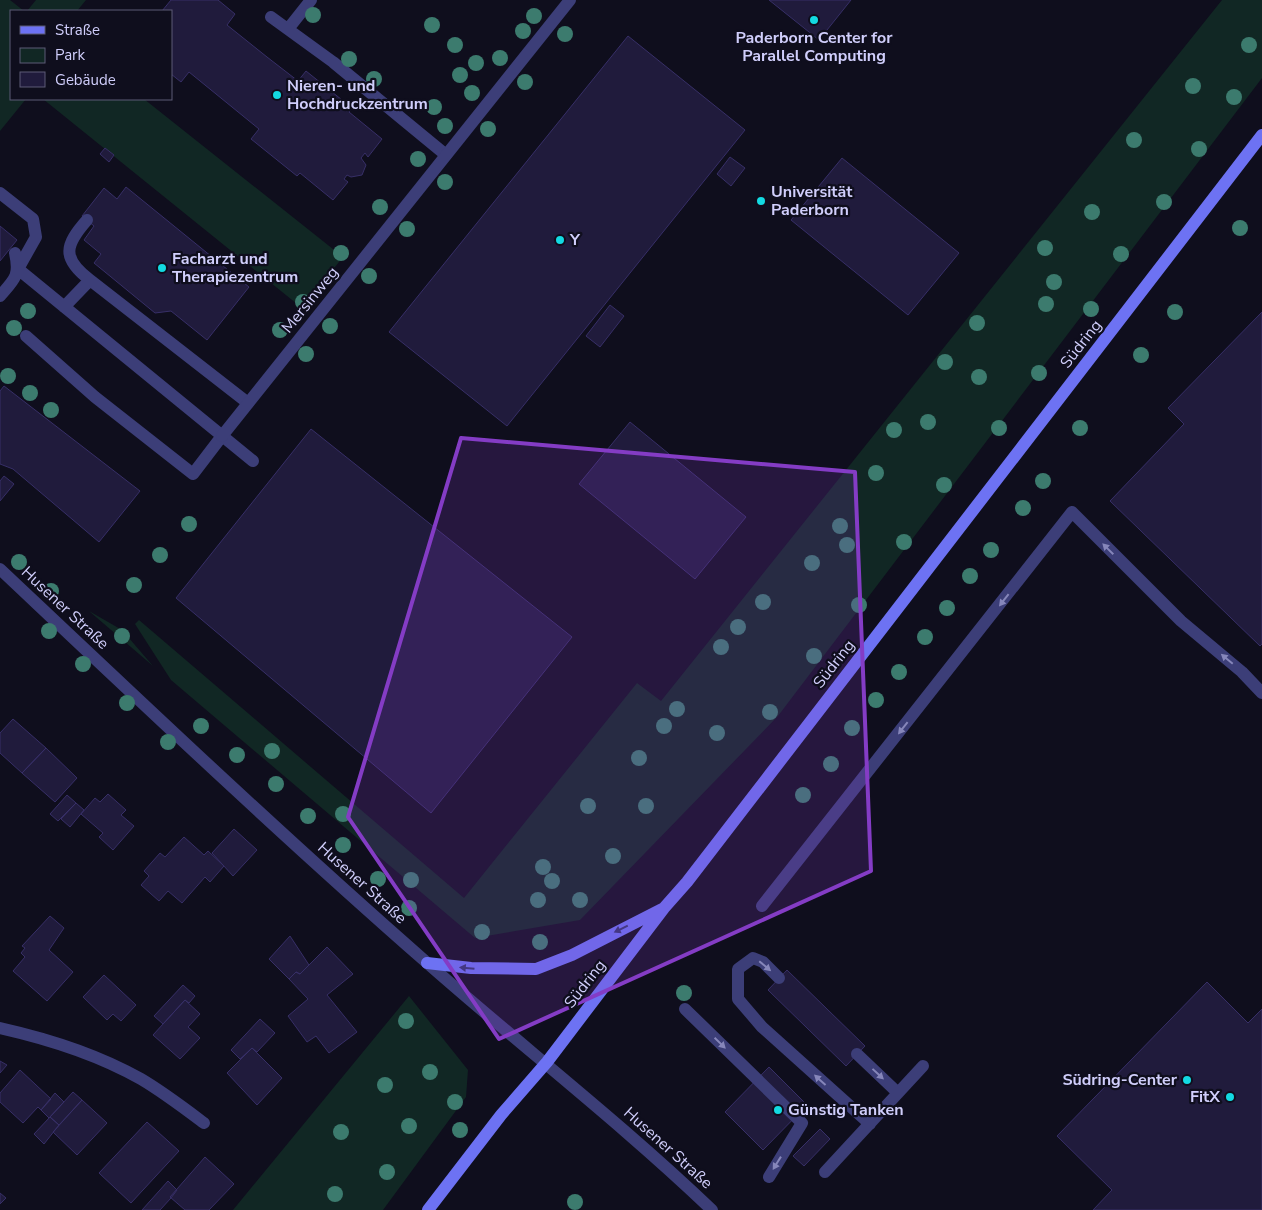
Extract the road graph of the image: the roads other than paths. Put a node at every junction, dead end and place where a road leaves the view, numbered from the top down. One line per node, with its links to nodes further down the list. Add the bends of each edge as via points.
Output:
1 (311, 0): 4 (street)
2 (570, 0): 6 (street, Mersinweg)
3 (271, 17): 4 (street)
4 (288, 29): 6 (street)
5 (1262, 135): 21 (main road, Südring)
6 (446, 155): 15 (street, Mersinweg)
7 (0, 193): 10 (street, via 33,219 36,237)
8 (86, 220): 11 (street, via 70,241 69,250 70,261)
9 (15, 253): 10 (street)
10 (18, 269): 12 (street, via 14,280); 13 (street)
11 (90, 280): 13 (street); 15 (street)
12 (0, 296)
13 (64, 307): 16 (street)
14 (26, 336): 16 (street, Mersinweg, via 95,397 193,474)
15 (248, 403): 16 (street, Mersinweg)
16 (222, 436): 17 (street)
17 (253, 461)
18 (0, 568): 22 (street, Husener Straße, via 349,894)
19 (1262, 693): 20 (street, one-way to 20, via 1181,621 1072,512)
20 (762, 906)
21 (664, 908): 22 (main road, one-way to 22, via 572,955 536,969 471,968); 27 (main road, Südring)
22 (428, 963): 27 (street, Husener Straße)
23 (779, 978): 31 (street, one-way to 23, via 762,1027 738,999 738,969 753,958 763,962)
24 (685, 1009): 33 (street, one-way to 33, via 802,1123)
25 (0, 1028): 30 (street, via 87,1053 141,1079)
26 (857, 1054): 29 (street, one-way to 29)
27 (547, 1062): 34 (main road, Südring, via 501,1115); 35 (street, Husener Straße)
28 (923, 1066): 29 (street)
29 (898, 1093): 31 (street)
30 (204, 1123)
31 (870, 1124): 32 (street)
32 (825, 1172)
33 (769, 1177)
34 (428, 1210)
35 (712, 1210)

